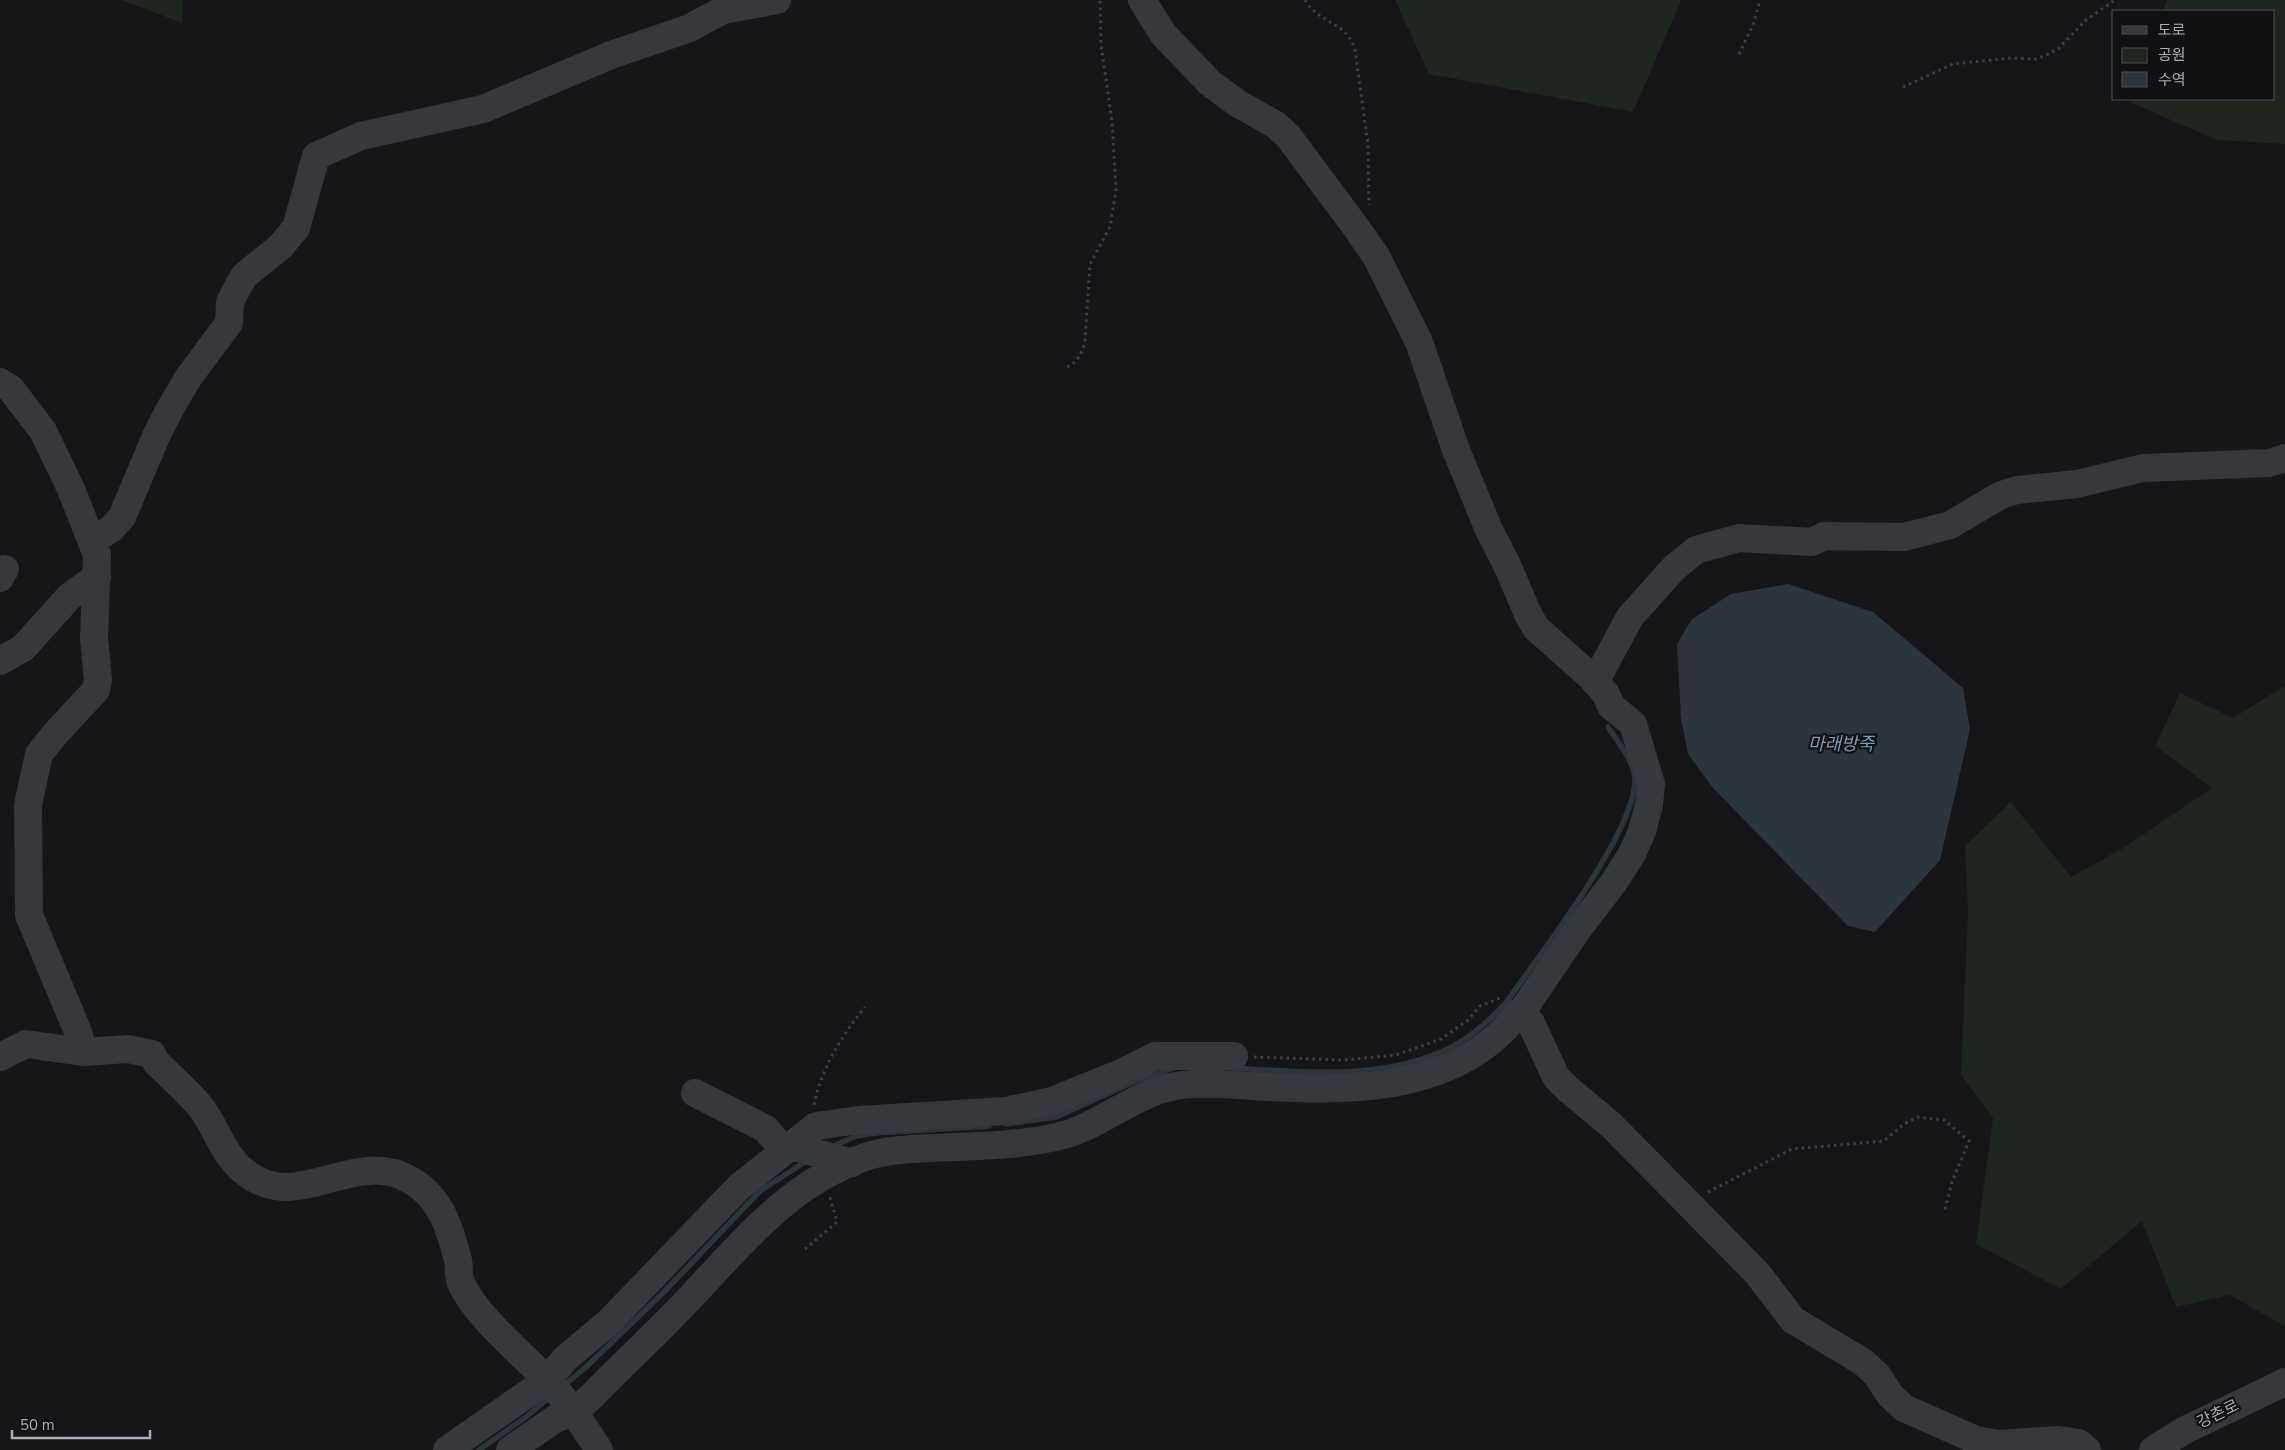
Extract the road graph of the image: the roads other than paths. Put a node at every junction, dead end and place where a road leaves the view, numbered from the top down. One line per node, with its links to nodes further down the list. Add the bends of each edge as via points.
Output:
1 (777, 0): 5 (street, via 723,10 690,28 611,55 483,109 361,136 316,156 296,228 280,247 245,275 230,302 229,323 170,407 122,517 111,529)
2 (1142, 0): 8 (street, via 1163,34 1210,83 1288,136 1376,256 1419,342 1456,450 1528,614 1536,628)
3 (0, 382): 5 (street, via 11,389 43,431)
4 (2285, 458): 8 (street, via 2269,462 2144,468 2077,484 2017,490 2002,495 1950,525 1903,537 1824,536 1812,542 1739,538 1696,550 1674,568 1630,617)
5 (92, 540): 6 (street, via 97,555)
6 (97, 577): 7 (street, via 70,596 23,648); 10 (street, via 96,690 39,754 28,804 29,916 78,1032)
7 (0, 661)
8 (1595, 682): 9 (street, via 1611,706 1633,724 1651,784 1650,805 1632,854 1525,1007)
9 (1514, 1009): 15 (street, via 1506,1030 1480,1049 1446,1068 1414,1080 1342,1088 1176,1086 1138,1099 1100,1121 1062,1136 886,1152); 22 (street, via 1531,1023 1556,1077 1611,1125 1757,1273 1792,1320 1863,1362 1904,1408 1976,1440 2006,1444 2059,1440 2079,1443)
10 (83, 1052): 12 (street, via 26,1044); 16 (street, via 128,1049 152,1054 199,1106 228,1156 264,1183 278,1188 293,1187 346,1173 374,1170 395,1174 422,1187 441,1208 458,1261 457,1276 472,1301)
11 (1234, 1056): 14 (street, via 1155,1056 1052,1101 1006,1111 858,1120 816,1126)
12 (0, 1057)
13 (695, 1093): 14 (street, via 766,1129)
14 (787, 1149): 15 (street); 16 (street, via 739,1187 609,1322 566,1358)
15 (852, 1163): 18 (street, via 787,1198 771,1212)
16 (547, 1380): 18 (street); 19 (street)
17 (2285, 1382): 23 (street, 강촌로, via 2183,1431)
18 (574, 1412): 20 (street, via 555,1419); 21 (street)
19 (447, 1450)
20 (510, 1450)
21 (599, 1450)
22 (2087, 1450)
23 (2153, 1450)

